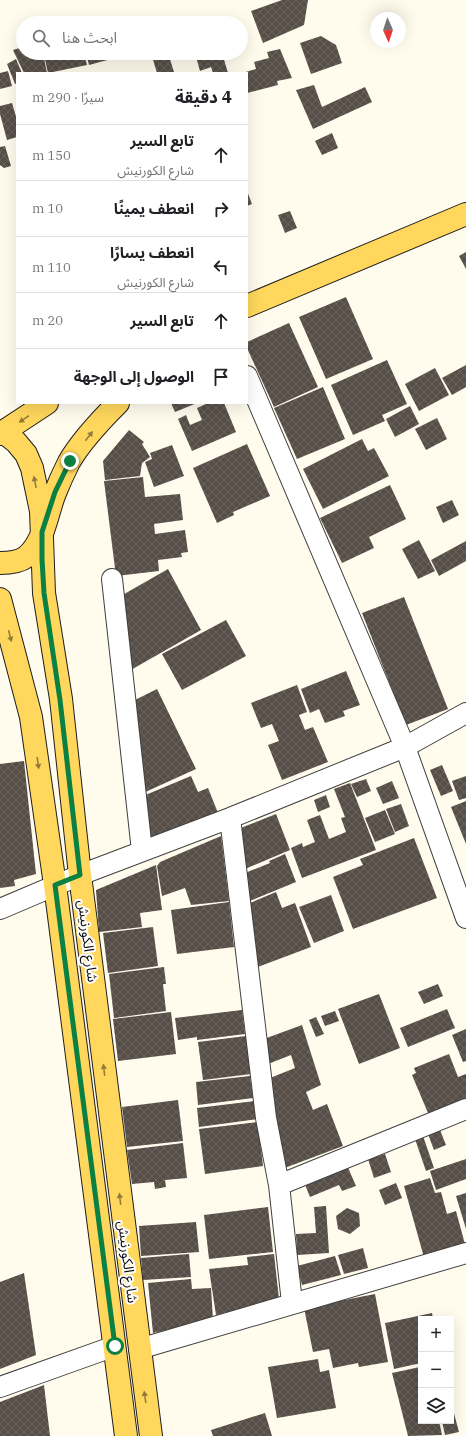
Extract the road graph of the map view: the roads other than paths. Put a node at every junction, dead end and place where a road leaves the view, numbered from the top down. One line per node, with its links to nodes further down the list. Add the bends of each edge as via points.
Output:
1 (466, 214): 2 (main road)
2 (248, 306)
3 (248, 378): 12 (street)
4 (45, 404): 6 (main road, one-way to 6)
5 (117, 404): 7 (main road, one-way to 5, via 55,492 70,461)
6 (1, 428): 7 (main road, شارع الكورنيش, one-way to 6, via 41,511 32,468 26,454)
7 (42, 532): 8 (main road, via 26,557 11,563); 15 (main road, شارع الكورنيش, via 44,593 60,700)
8 (0, 563)
9 (112, 579): 14 (street)
10 (0, 599): 16 (main road, شارع الكورنيش, one-way to 16, via 31,717)
11 (466, 713): 12 (street)
12 (405, 747): 13 (street); 18 (street)
13 (230, 818): 14 (street); 20 (street, via 266,1118)
14 (142, 851): 15 (street)
15 (80, 875): 16 (street); 24 (main road, شارع الكورنيش, one-way to 15)
16 (55, 885): 17 (street); 23 (main road, شارع الكورنيش)
17 (0, 909)
18 (466, 918)
19 (466, 1109): 20 (street)
20 (279, 1185): 22 (street)
21 (466, 1254): 22 (street)
22 (292, 1303): 24 (street)
23 (115, 1346): 25 (street); 26 (main road, شارع الكورنيش)
24 (139, 1349): 27 (main road, شارع الكورنيش, one-way to 24)
25 (0, 1387)
26 (126, 1436)
27 (151, 1436)

